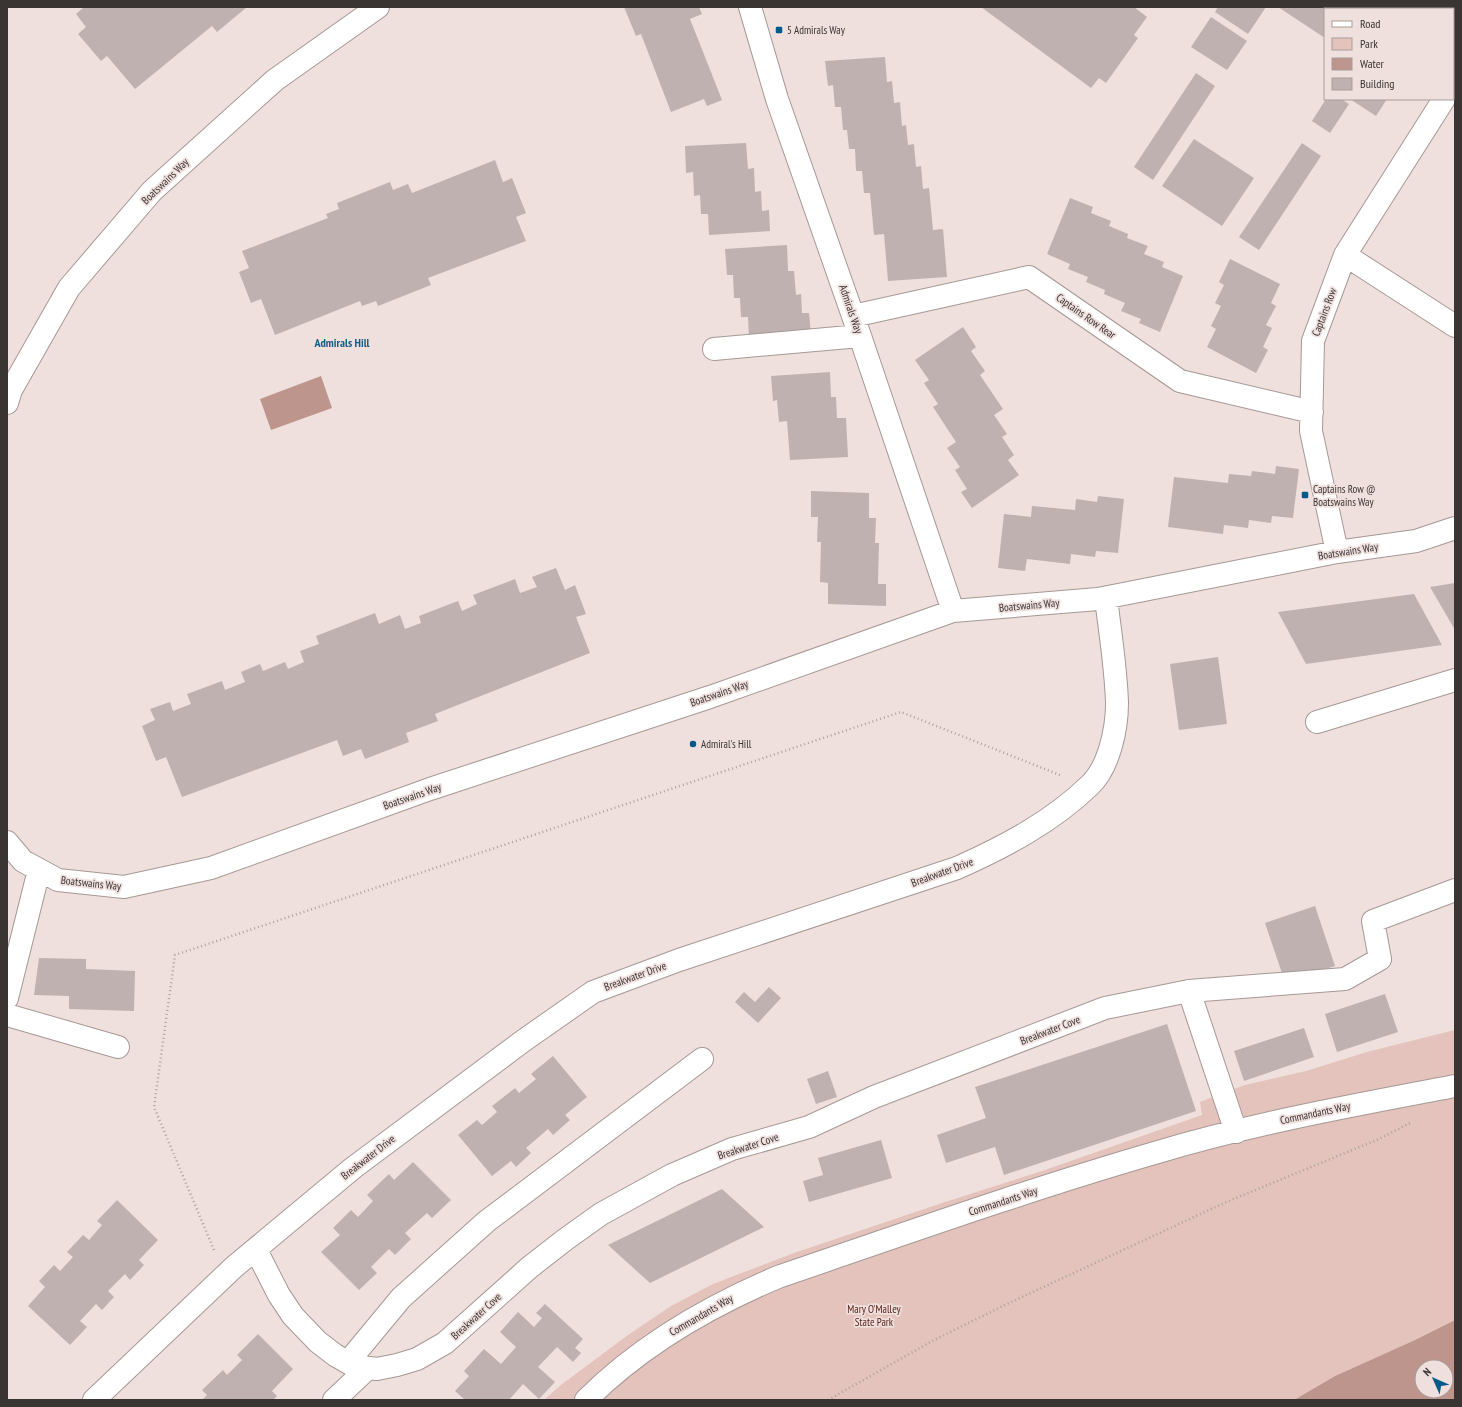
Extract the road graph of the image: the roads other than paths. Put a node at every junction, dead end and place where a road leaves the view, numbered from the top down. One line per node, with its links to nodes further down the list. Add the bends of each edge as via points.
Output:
1 (378, 7): 8 (street, Boatswains Way, via 276,80 152,191 69,288 11,390)
2 (750, 7): 5 (street, Admirals Way, via 777,99)
3 (1443, 100): 4 (street, Captains Row)
4 (1345, 255): 6 (street); 9 (street, Captains Row, via 1313,341)
5 (856, 326): 7 (street, Captains Row Rear); 9 (street, Captains Row Rear, via 1029,276 1180,381); 13 (street, Admirals Way)
6 (1455, 326)
7 (714, 349)
8 (7, 402)
9 (1312, 412): 11 (street, Captains Row, via 1311,431)
10 (1455, 528): 11 (street, Boatswains Way, via 1416,541)
11 (1337, 552): 12 (street, Boatswains Way)
12 (1106, 598): 13 (street, Boatswains Way); 26 (street, Breakwater Drive, via 1117,704 1113,737 1107,759 1088,786 1048,819 1001,848 956,868 679,960 593,992 353,1168)
13 (953, 611): 17 (street, Boatswains Way, via 710,697 430,789 211,868 124,887 58,880)
14 (1455, 680): 15 (street)
15 (1317, 722)
16 (7, 842): 17 (street, Boatswains Way, via 22,861)
17 (39, 870): 20 (street)
18 (1455, 890): 19 (street, Breakwater Cove, via 1373,921 1380,959 1345,979)
19 (1189, 991): 25 (street); 28 (street, Breakwater Cove, via 1106,1008 874,1097 809,1127 732,1149 672,1175 601,1214 566,1239 530,1267 445,1343 417,1359 377,1369)
20 (7, 998)
21 (7, 1015): 22 (street)
22 (118, 1047)
23 (702, 1059): 27 (street, via 487,1221 401,1298)
24 (1455, 1086): 25 (street, Commandants Way, via 1314,1112)
25 (1236, 1132): 31 (street, Commandants Way, via 1159,1151 1039,1189 772,1280 702,1313 660,1339)
26 (256, 1250): 27 (street, Breakwater Cove, via 277,1292 293,1316 318,1342); 29 (street, Breakwater Drive, via 185,1311)
27 (348, 1362): 28 (street, Breakwater Cove, via 354,1366)
28 (368, 1368): 30 (street)
29 (94, 1400)
30 (334, 1400)
31 (586, 1400)

